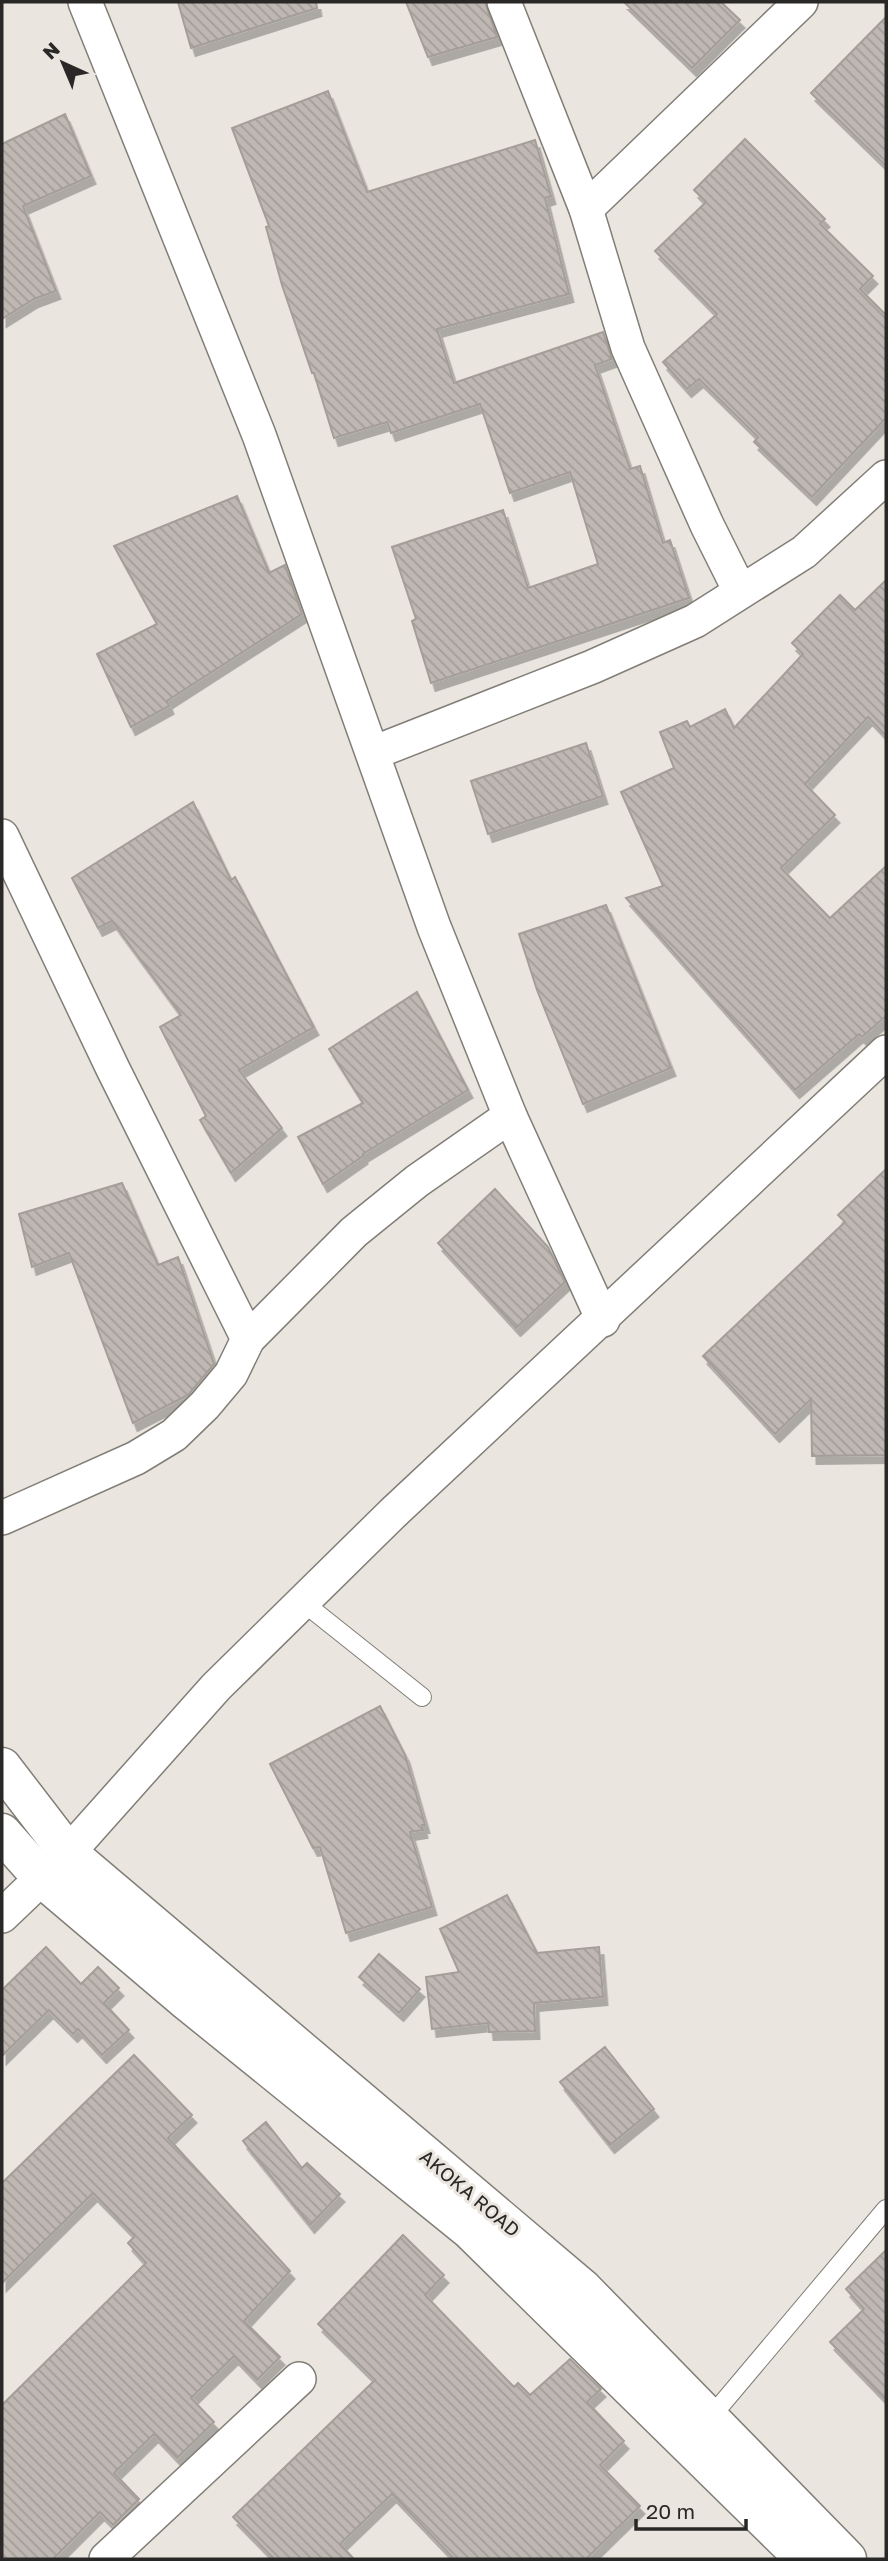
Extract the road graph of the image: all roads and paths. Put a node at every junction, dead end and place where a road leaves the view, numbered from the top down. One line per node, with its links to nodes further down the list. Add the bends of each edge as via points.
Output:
1 (85, 2): 7 (street, via 259,435)
2 (504, 2): 4 (street)
3 (801, 2): 4 (street)
4 (586, 209): 6 (street, via 628,348)
5 (886, 477): 6 (street, via 804,552)
6 (740, 591): 7 (street, via 695,621 603,662)
7 (373, 753): 10 (street)
8 (2, 836): 12 (street)
9 (886, 1052): 11 (street)
10 (510, 1116): 11 (street); 12 (street, via 354,1232)
11 (603, 1320): 14 (street, via 393,1513)
12 (248, 1339): 13 (street, via 231,1374 174,1435 136,1458)
13 (2, 1518)
14 (304, 1603): 15 (lane); 18 (street, via 216,1687)
15 (422, 1697)
16 (7, 1775): 18 (main road)
17 (2, 1833): 18 (main road)
18 (55, 1865): 19 (street); 22 (main road, AKOKA ROAD, via 583,2289); 24 (main road, via 187,2001 470,2230)
19 (2, 1916)
20 (886, 2209): 22 (lane)
21 (299, 2379): 23 (street)
22 (710, 2418): 25 (main road, AKOKA ROAD)
23 (106, 2559)
24 (805, 2559)
25 (847, 2559)

